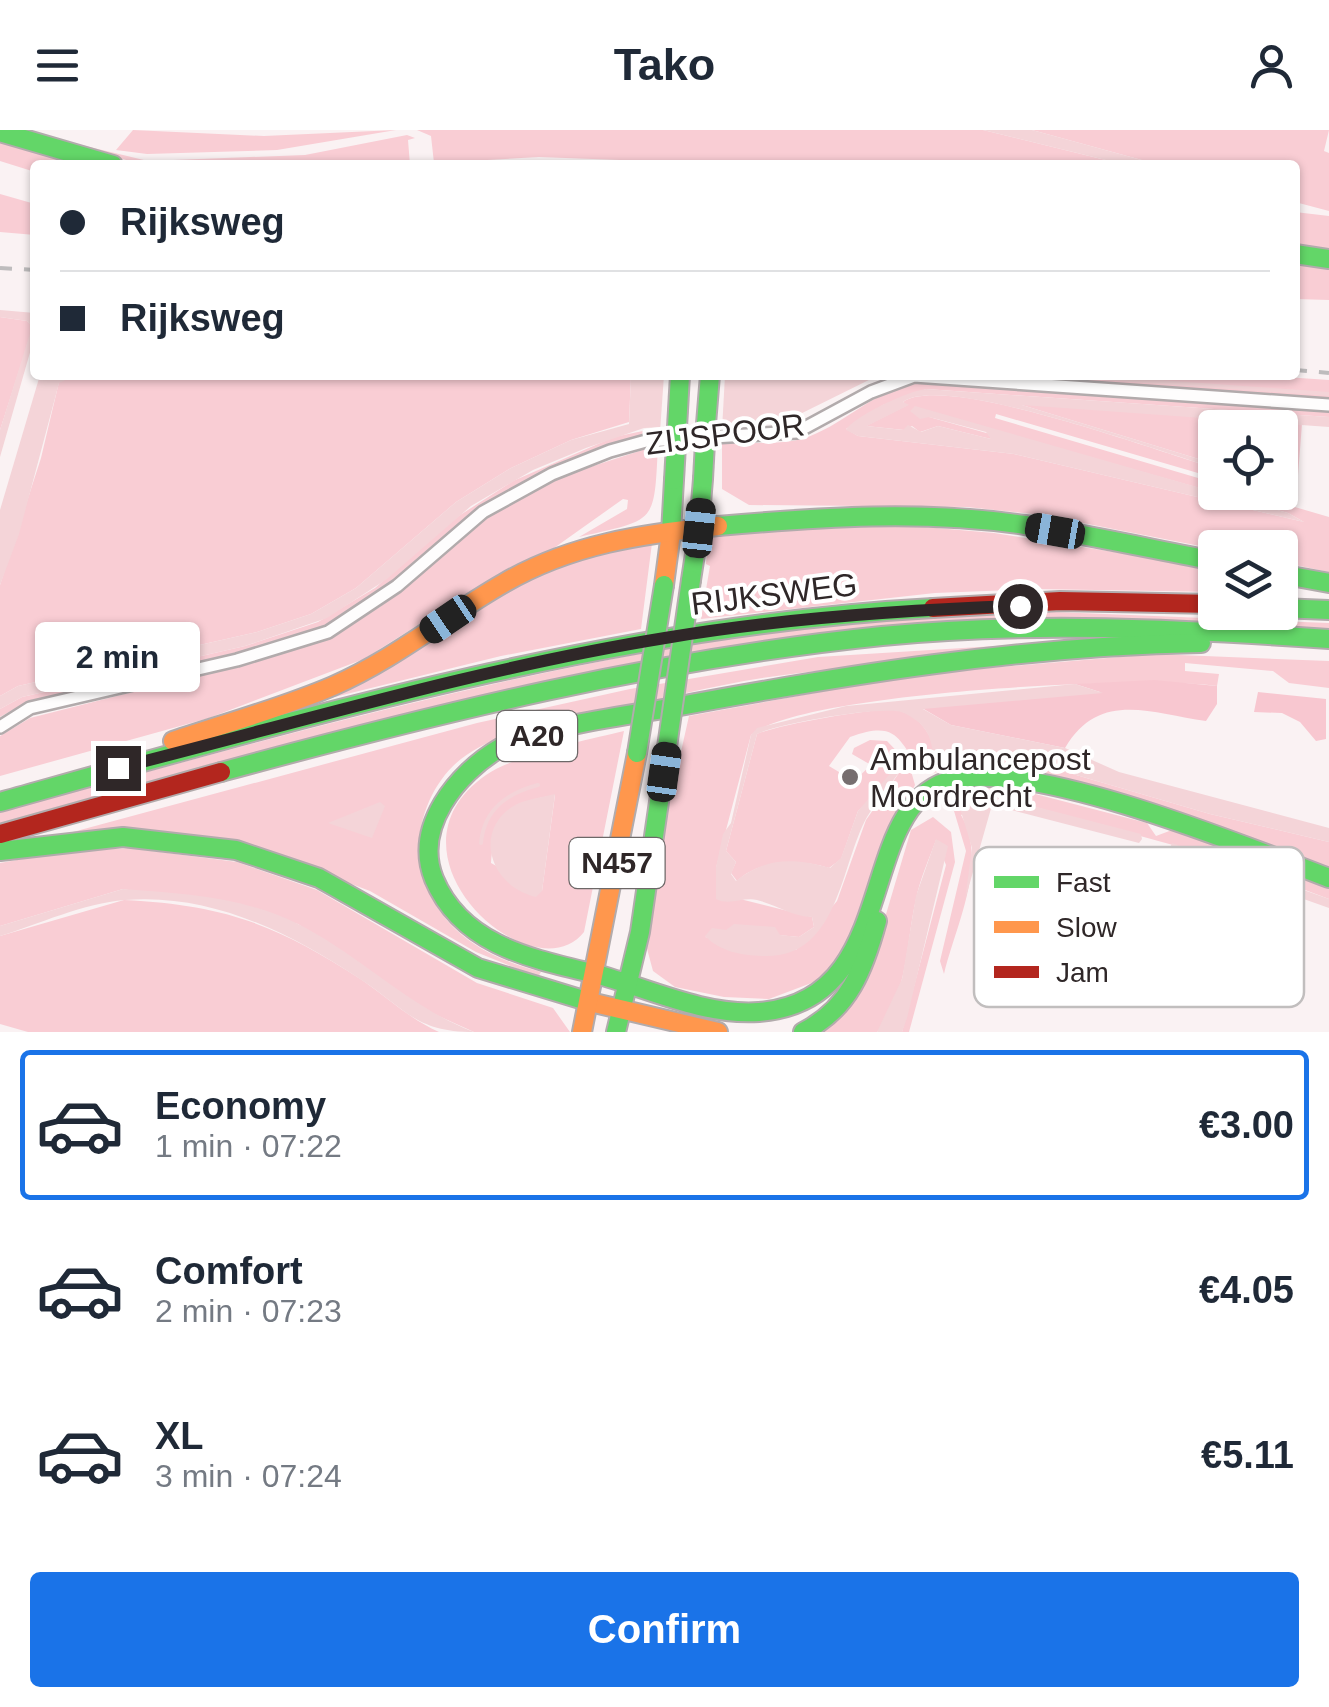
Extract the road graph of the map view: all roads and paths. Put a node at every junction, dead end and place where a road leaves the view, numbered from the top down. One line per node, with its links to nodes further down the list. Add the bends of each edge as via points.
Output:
1 (0, 132): 2 (main road)
2 (96, 160)
3 (1300, 255): 4 (main road)
4 (1329, 260)
5 (680, 380): 11 (main road, N457, bridge)
6 (710, 380): 10 (main road, N457, bridge)
7 (903, 380): 20 (street, ZIJSPOOR, via 797,432 646,441 552,474 483,512 397,586 328,632 30,708)
8 (973, 380): 9 (street, ZIJSPOOR)
9 (1329, 404)
10 (699, 528): 11 (main road); 12 (main road, via 816,517 915,517 1022,525); 30 (main road, N457, bridge)
11 (670, 533): 21 (main road, A20, via 602,540 564,554 332,686 140,751); 29 (main road, N457, bridge)
12 (1198, 559)
13 (1298, 577): 14 (main road)
14 (1329, 583)
15 (1198, 603): 21 (main road, RIJKSWEG / A20, via 879,610 664,638 461,680)
16 (1298, 609): 17 (main road)
17 (1329, 610)
18 (1272, 634): 19 (main road, RIJKSWEG / A20); 23 (main road, RIJKSWEG / A20, via 1037,628 883,636 672,665 470,709); 29 (main road, A20, via 1248,644 1098,645 927,662 718,697 504,746 473,763 440,802 430,841 438,889 472,930 498,946)
19 (1329, 638)
20 (0, 727)
21 (118, 768): 22 (main road, RIJKSWEG / A20)
22 (0, 802)
23 (0, 834)
24 (897, 840): 25 (main road, via 930,791 952,779 988,774); 30 (main road, via 850,960 808,1002 756,1012); 36 (main road, via 857,986 836,1011)
25 (1241, 847)
26 (0, 852): 31 (main road, via 123,837 236,850 319,878 478,968)
27 (1304, 869): 28 (main road)
28 (1329, 878)
29 (596, 974): 30 (main road); 31 (main road, N457)
30 (628, 982): 32 (main road, N457)
31 (590, 1002): 32 (main road); 33 (main road, N457)
32 (622, 1010): 34 (main road, N457); 35 (main road)
33 (582, 1032)
34 (616, 1032)
35 (718, 1032)
36 (803, 1032)

